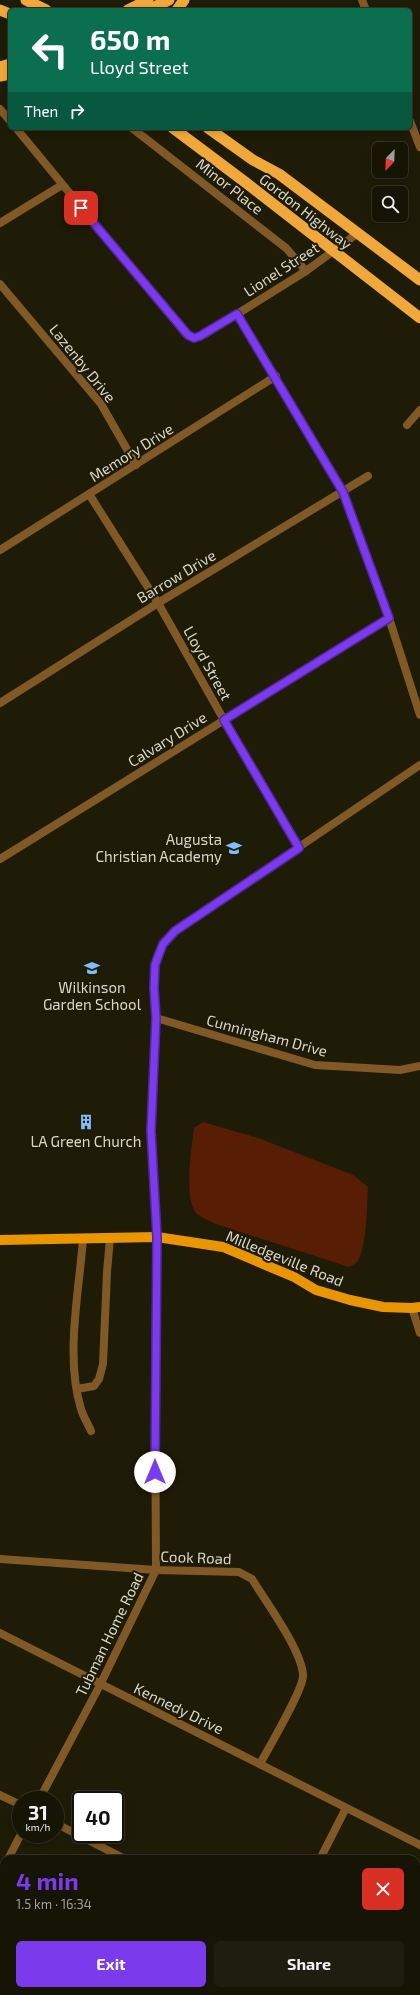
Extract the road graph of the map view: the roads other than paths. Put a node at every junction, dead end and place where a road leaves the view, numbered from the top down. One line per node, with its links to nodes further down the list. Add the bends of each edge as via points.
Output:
1 (26, 0): 4 (highway)
2 (148, 0): 5 (highway)
3 (169, 0): 6 (highway)
4 (42, 8)
5 (132, 8)
6 (152, 8)
7 (0, 109): 8 (street)
8 (8, 116)
9 (412, 125): 15 (street)
10 (18, 130): 18 (street, Lionel Street)
11 (135, 130): 22 (street, Minor Place, via 286,248)
12 (176, 130): 21 (highway, Gordon Highway)
13 (211, 130): 17 (highway, Gordon Highway, via 253,160)
14 (221, 130): 17 (highway)
15 (418, 138): 16 (street)
16 (420, 147)
17 (279, 174): 20 (highway, Gordon Highway)
18 (62, 185): 19 (street); 25 (street, Lionel Street, via 188,335 194,338 200,336)
19 (0, 222)
20 (358, 233): 21 (street, Lionel Street); 23 (highway, Gordon Highway)
21 (333, 252): 22 (street, Lionel Street); 26 (highway, Gordon Highway)
22 (306, 271): 25 (street, Lionel Street)
23 (420, 280)
24 (0, 284): 30 (street, Lazenby Drive, via 101,404)
25 (237, 314): 27 (street, Lionel Street)
26 (420, 318)
27 (276, 376): 30 (street, Memory Drive); 32 (street, Lionel Street)
28 (420, 410): 29 (street)
29 (407, 425)
30 (136, 465): 33 (street, Memory Drive)
31 (368, 476): 32 (street, Barrow Drive)
32 (343, 492): 35 (street, Barrow Drive); 36 (street, Lionel Street)
33 (89, 494): 34 (street, Memory Drive); 35 (street, Lloyd Street)
34 (0, 550)
35 (158, 603): 37 (street, Barrow Drive); 39 (street, Lloyd Street)
36 (389, 618): 38 (street, Lionel Street); 39 (street, Calvary Drive)
37 (0, 703)
38 (420, 715)
39 (224, 720): 41 (street, Lloyd Street); 42 (street, Calvary Drive)
40 (420, 765): 41 (street, Tubman Home Road)
41 (299, 848): 43 (street, Tubman Home Road, via 175,931 163,944 155,965)
42 (0, 859)
43 (156, 1018): 44 (street, Cunningham Drive, via 316,1066 400,1070); 45 (street, Tubman Home Road, via 151,1131)
44 (420, 1066)
45 (157, 1237): 46 (main road, Milledgeville Road); 49 (main road, Milledgeville Road, via 223,1247 294,1277 316,1290 355,1302 383,1307); 54 (street, Tubman Home Road)
46 (110, 1238): 47 (main road, Milledgeville Road); 51 (street, via 99,1379 94,1386)
47 (83, 1239): 48 (main road, Milledgeville Road); 51 (street, via 75,1331 74,1366)
48 (0, 1240)
49 (416, 1308): 50 (street, Milledgeville Road)
50 (420, 1332)
51 (77, 1389): 52 (street, via 81,1410)
52 (91, 1431)
53 (0, 1559): 54 (street, Cook Road)
54 (156, 1570): 56 (street, Tubman Home Road); 57 (street, Cook Road, via 239,1572 252,1579 301,1660 304,1678)
55 (0, 1633): 56 (street, Kennedy Drive)
56 (100, 1685): 57 (street, Kennedy Drive); 58 (street, Tubman Home Road)
57 (260, 1764): 61 (street, Kennedy Drive)
58 (44, 1791)
59 (0, 1795): 60 (street)
60 (12, 1801)
61 (346, 1808): 64 (street, Kennedy Drive); 67 (street)
62 (64, 1828): 66 (street)
63 (16, 1843): 65 (street)
64 (420, 1845)
65 (10, 1855)
66 (117, 1855)
67 (322, 1855)

